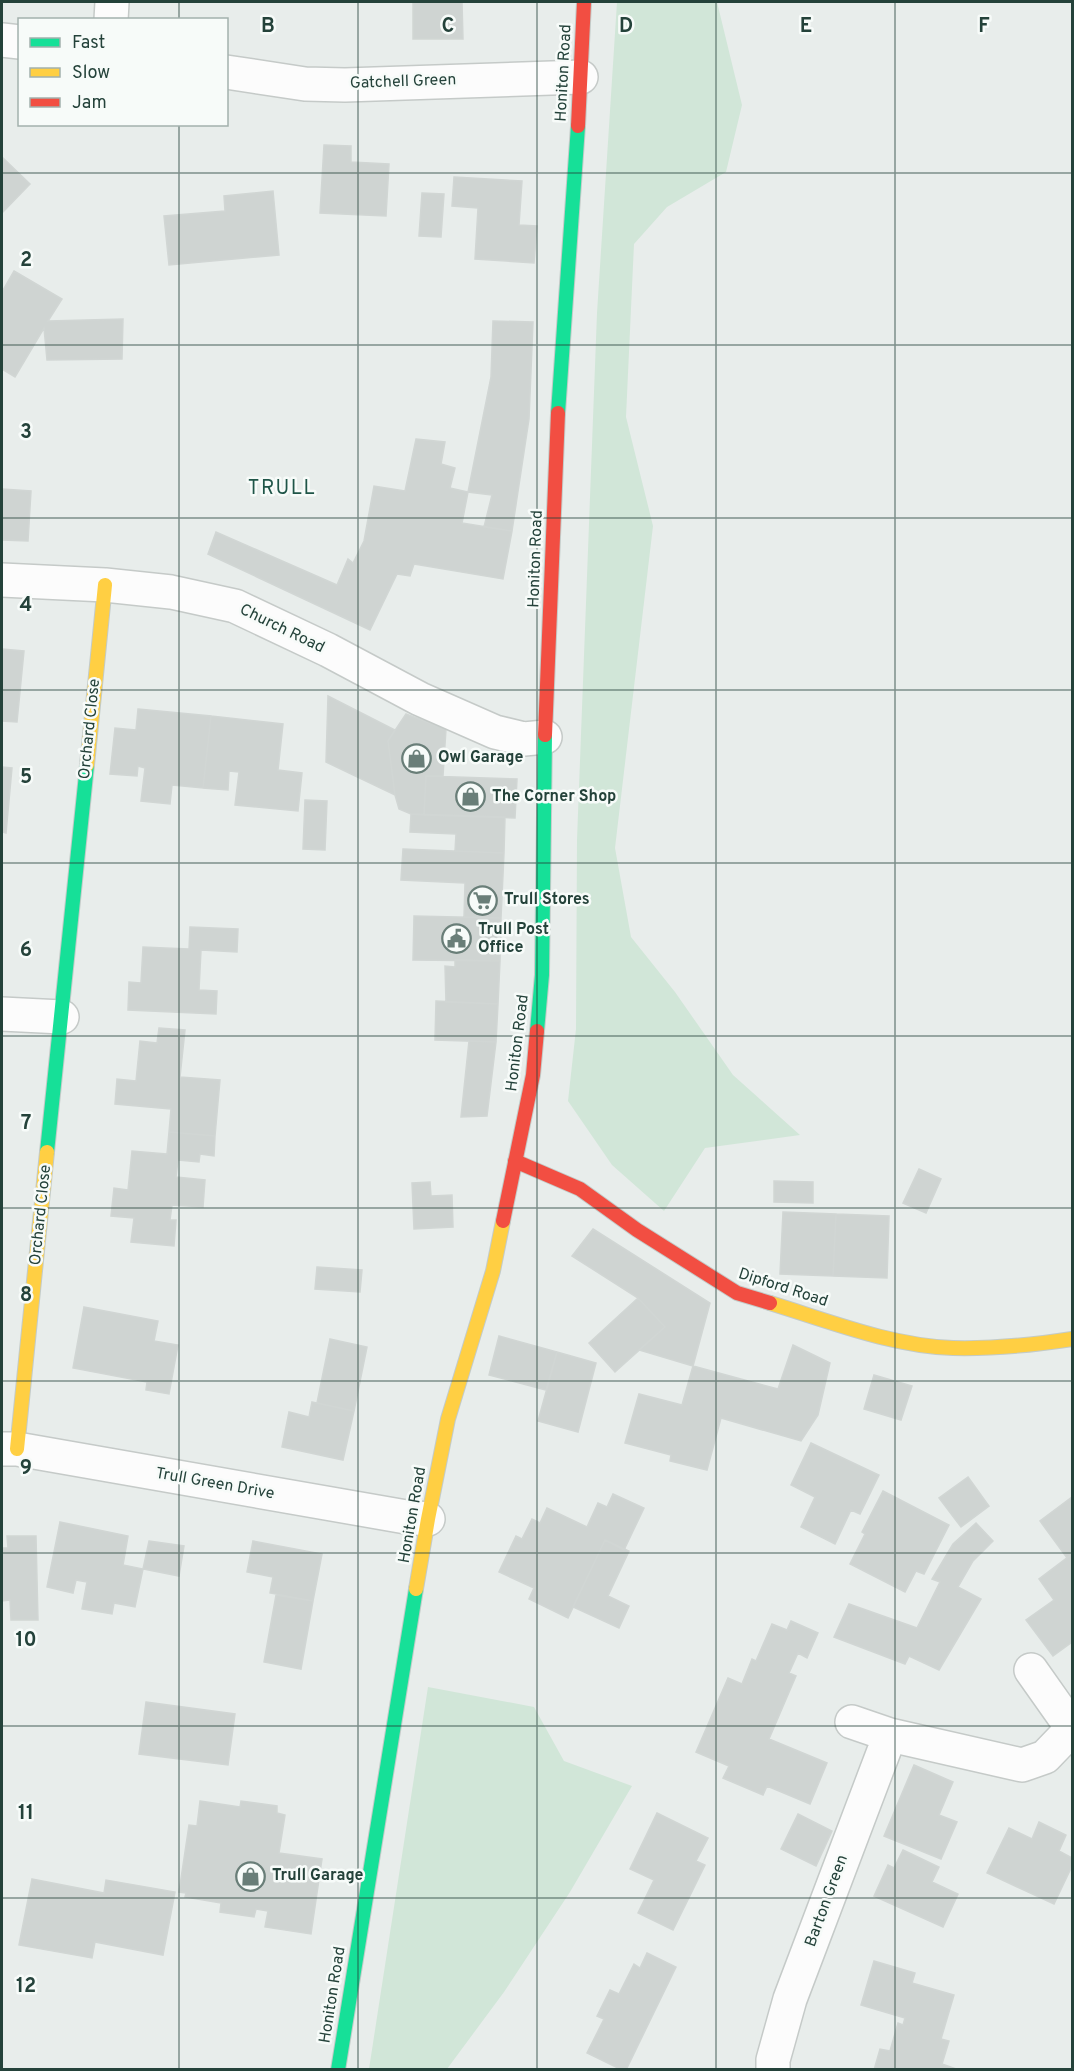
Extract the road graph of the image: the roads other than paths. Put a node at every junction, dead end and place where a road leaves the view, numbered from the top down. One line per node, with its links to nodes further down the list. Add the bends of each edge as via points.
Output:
1 (112, 2): 3 (street)
2 (584, 2): 7 (street, Honiton Road)
3 (111, 18)
4 (2, 40): 5 (street)
5 (18, 42)
6 (228, 72): 7 (street, Gatchell Green, via 304,84 345,85)
7 (581, 77): 10 (street, Honiton Road, via 558,401)
8 (2, 580): 9 (street, Church Road)
9 (105, 585): 10 (street, Church Road, via 171,592 235,606 420,699 495,732 524,739); 12 (street, Orchard Close)
10 (545, 737): 13 (street, Honiton Road, via 542,975 533,1075)
11 (2, 1014): 12 (street)
12 (62, 1017): 15 (street, Orchard Close)
13 (515, 1161): 14 (street, Dipford Road, via 580,1189 737,1293 890,1339 931,1345 1023,1346); 16 (street, Honiton Road, via 493,1271 448,1419)
14 (1072, 1339)
15 (9, 1449): 16 (street, Trull Green Drive)
16 (428, 1519): 21 (street, Honiton Road)
17 (1031, 1670): 19 (street)
18 (852, 1722): 20 (street)
19 (1072, 1728): 20 (street, via 1045,1756 1022,1765)
20 (890, 1735): 22 (street, Barton Green, via 790,1999)
21 (338, 2070)
22 (773, 2070)

